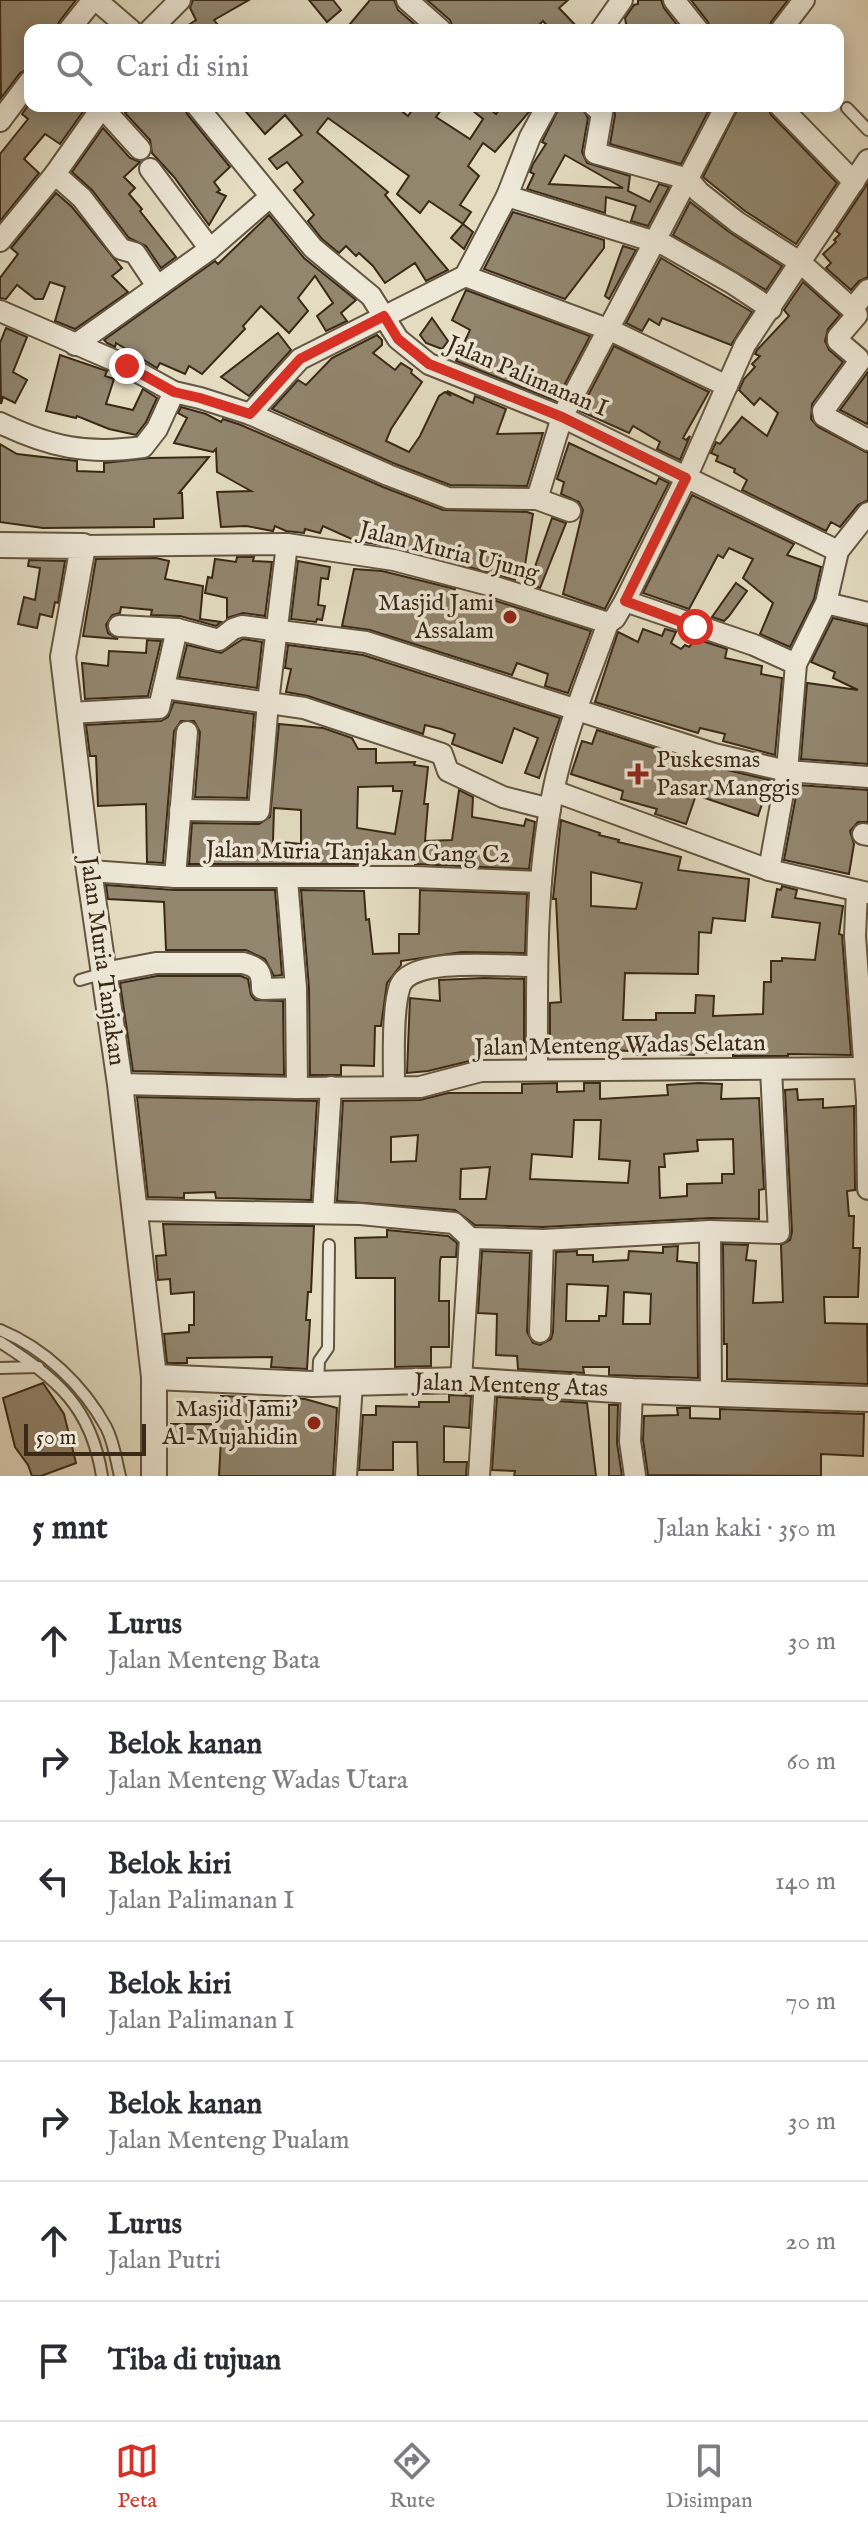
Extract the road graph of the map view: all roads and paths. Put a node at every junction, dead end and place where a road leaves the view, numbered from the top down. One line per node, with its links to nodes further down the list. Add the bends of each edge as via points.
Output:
1 (94, 0): 7 (street); 8 (street)
2 (180, 0): 9 (street)
3 (407, 0): 10 (street)
4 (622, 0): 11 (street)
5 (674, 0): 12 (street)
6 (804, 0): 13 (street)
7 (74, 24)
8 (124, 24)
9 (156, 24)
10 (434, 24)
11 (605, 24)
12 (693, 24)
13 (786, 24)
14 (24, 89): 23 (street)
15 (847, 108): 24 (lane)
16 (98, 112): 28 (street)
17 (107, 112): 25 (street)
18 (202, 112): 32 (street, Jalan Palimanan I)
19 (544, 112): 31 (street)
20 (601, 112): 29 (street, via 595,153)
21 (723, 112): 29 (street)
22 (786, 112): 30 (street)
23 (0, 121)
24 (868, 130)
25 (140, 149)
26 (868, 160): 30 (street)
27 (150, 169): 35 (street)
28 (55, 174): 33 (street); 38 (street, via 82,198 121,249 135,253)
29 (688, 179): 34 (street); 36 (street, via 737,222)
30 (854, 182): 36 (street)
31 (507, 196): 34 (street); 37 (street)
32 (270, 197): 35 (street); 43 (street, Jalan Palimanan I, via 313,248 371,296)
33 (0, 241)
34 (656, 242): 40 (street); 44 (street)
35 (210, 249): 38 (street)
36 (801, 263): 40 (street); 41 (street)
37 (465, 276): 43 (street); 44 (street)
38 (157, 286): 45 (street)
39 (868, 290): 41 (street)
40 (771, 309): 46 (street, via 745,345)
41 (852, 309): 51 (street, via 857,315 838,341 859,362 823,411)
42 (1, 314): 45 (street)
43 (384, 316): 48 (street, via 300,359); 49 (street, Jalan Palimanan I, via 398,339 429,364)
44 (610, 330): 46 (street); 49 (street)
45 (75, 345): 47 (street)
46 (727, 386): 52 (street)
47 (174, 392): 48 (street); 50 (street, via 143,447 96,451 54,446)
48 (250, 414): 53 (street, via 448,498)
49 (562, 417): 52 (street, Jalan Palimanan I); 53 (street)
50 (0, 423)
51 (868, 440)
52 (686, 478): 59 (street, Jalan Palimanan I); 60 (street)
53 (537, 499): 54 (street)
54 (570, 511)
55 (868, 513): 59 (street)
56 (287, 544): 58 (street, Jalan Muria Ujung); 63 (street, Jalan Muria Ujung, via 394,560); 66 (street)
57 (0, 545): 58 (street)
58 (83, 546): 71 (street, Jalan Muria Tanjakan, via 63,657)
59 (838, 551): 61 (street)
60 (625, 601): 63 (street); 67 (street)
61 (826, 603): 62 (street); 67 (street)
62 (868, 613)
63 (608, 623): 70 (street)
64 (119, 626): 65 (street)
65 (177, 629): 66 (street, via 219,640 237,626); 68 (street)
66 (278, 630): 69 (street); 70 (street, via 366,642)
67 (796, 664): 73 (street)
68 (165, 688): 69 (street); 71 (street, via 156,710)
69 (268, 702): 75 (street, via 304,708 442,754 448,771 503,797); 76 (street, via 259,811)
70 (576, 710): 73 (street); 75 (street)
71 (70, 713): 78 (street, Jalan Muria Tanjakan)
72 (187, 732): 76 (street, Jalan Muria Tanjakan Gang C2)
73 (787, 771): 74 (street); 77 (street)
74 (868, 777)
75 (552, 800): 77 (street); 81 (street)
76 (180, 810): 79 (street, Jalan Muria Tanjakan Gang C2)
77 (769, 870): 82 (street)
78 (90, 871): 79 (street, Jalan Muria Tanjakan Gang C2); 84 (street, Jalan Muria Tanjakan)
79 (175, 877): 80 (street, Jalan Muria Tanjakan Gang C2)
80 (287, 879): 81 (street, Jalan Muria Tanjakan Gang C2); 85 (street)
81 (541, 882): 83 (street)
82 (863, 892): 86 (street, via 855,936)
83 (537, 966): 89 (street); 91 (street, via 437,965 407,977 400,983 396,1007)
84 (92, 976): 85 (street, via 156,963 243,963 260,971 262,989); 90 (street, Jalan Muria Tanjakan)
85 (296, 988): 93 (street)
86 (864, 999): 87 (street)
87 (864, 1068): 88 (street, Jalan Menteng Wadas Selatan); 94 (street)
88 (771, 1069): 89 (street, Jalan Menteng Wadas Selatan); 98 (street, via 779,1233)
89 (537, 1070): 91 (street, Jalan Menteng Wadas Selatan, via 481,1071 420,1087)
90 (120, 1084): 93 (street, Jalan Menteng Wadas Selatan); 96 (street, Jalan Muria Tanjakan)
91 (394, 1086): 92 (street, Jalan Menteng Wadas Selatan)
92 (331, 1087): 93 (street, Jalan Menteng Wadas Selatan); 97 (street)
93 (297, 1088)
94 (868, 1101): 95 (street)
95 (868, 1189)
96 (134, 1210): 97 (street); 108 (street, Jalan Muria Tanjakan)
97 (323, 1213): 99 (street, via 454,1223)
98 (710, 1231): 100 (street); 113 (street)
99 (470, 1238): 100 (street); 109 (street)
100 (543, 1240): 103 (street)
101 (329, 1245): 111 (lane, via 328,1348 319,1361)
102 (0, 1330): 105 (lane)
103 (540, 1332)
104 (0, 1342): 106 (lane)
105 (48, 1359): 106 (lane); 115 (lane)
106 (38, 1367): 107 (lane); 116 (lane, via 67,1393)
107 (0, 1368)
108 (154, 1377): 111 (street, Jalan Menteng Atas); 119 (street, Jalan Muria Tanjakan)
109 (473, 1381): 110 (street, Jalan Menteng Atas); 112 (street, Jalan Menteng Atas); 121 (street)
110 (352, 1383): 111 (street, Jalan Menteng Atas); 120 (street)
111 (318, 1384)
112 (632, 1391): 113 (street, Jalan Menteng Atas); 122 (street)
113 (711, 1393): 114 (street, Jalan Menteng Atas)
114 (868, 1399)
115 (105, 1426): 116 (lane); 118 (lane)
116 (92, 1432): 117 (lane)
117 (102, 1476)
118 (120, 1476)
119 (154, 1476)
120 (346, 1476)
121 (479, 1476)
122 (635, 1476)

